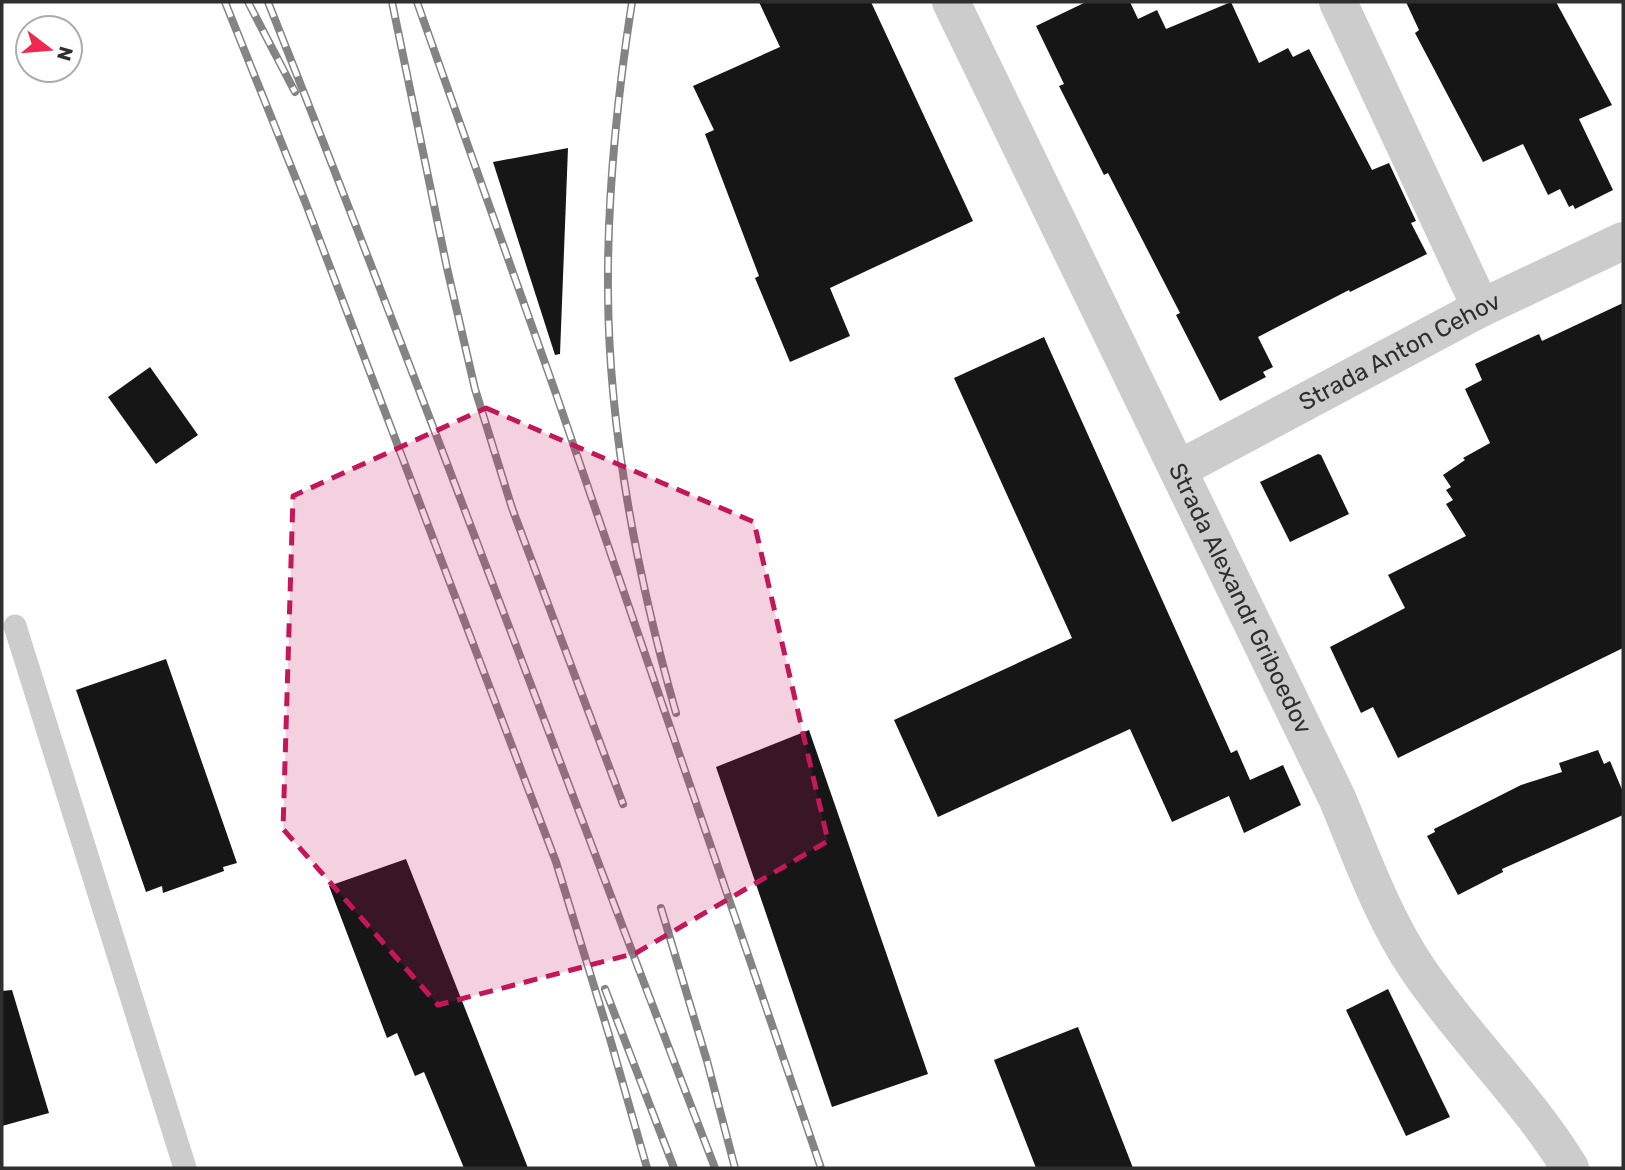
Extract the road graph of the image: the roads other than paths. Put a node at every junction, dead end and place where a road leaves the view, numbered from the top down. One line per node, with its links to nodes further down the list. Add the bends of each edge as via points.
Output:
1 (951, 2): 5 (street, Strada Alexandr Griboedov)
2 (1338, 2): 4 (street)
3 (1623, 241): 4 (street, Strada Anton Cehov)
4 (1481, 308): 5 (street, Strada Anton Cehov)
5 (1179, 469): 8 (street, Strada Alexandr Griboedov, via 1400,941 1442,1003 1502,1074)
6 (15, 626): 7 (lane)
7 (185, 1168)
8 (1570, 1168)

